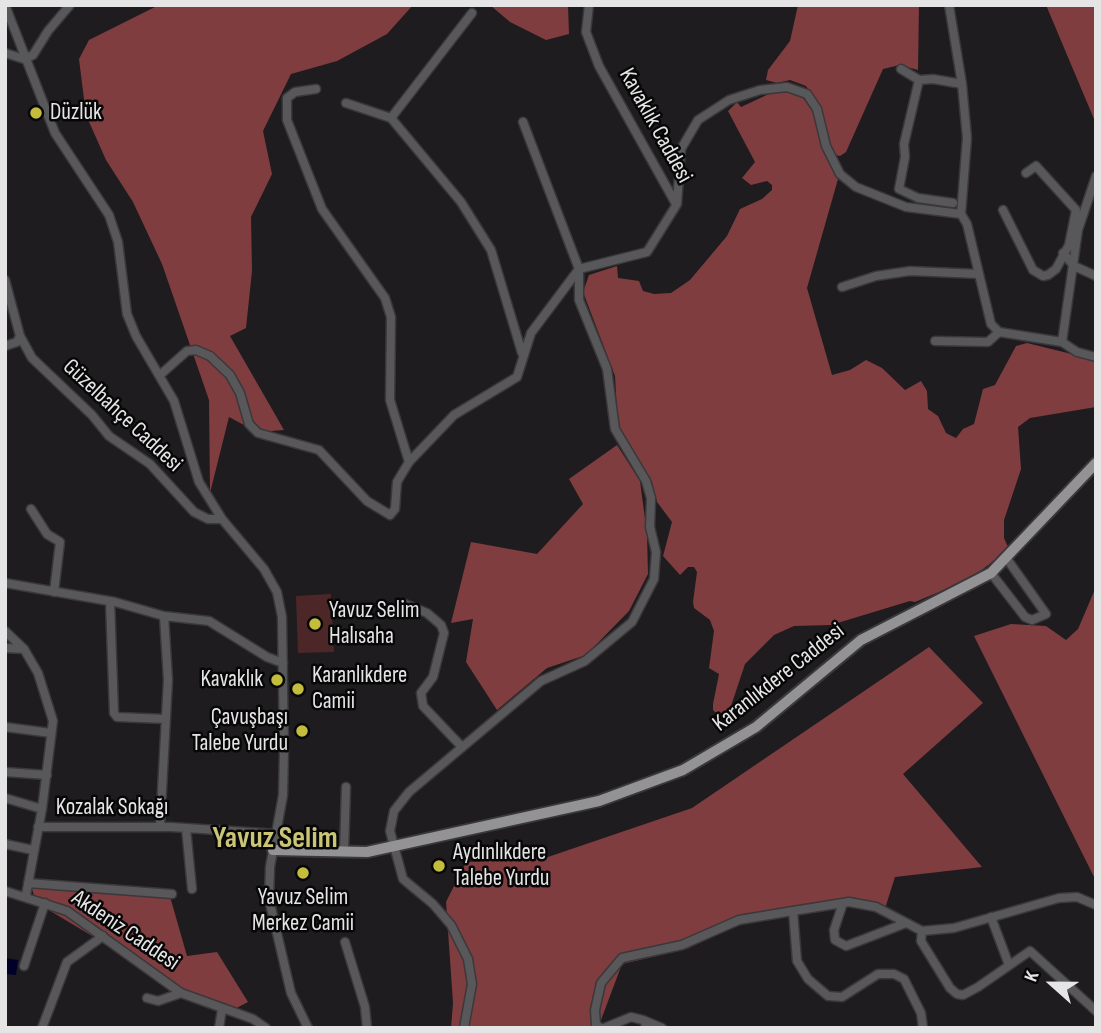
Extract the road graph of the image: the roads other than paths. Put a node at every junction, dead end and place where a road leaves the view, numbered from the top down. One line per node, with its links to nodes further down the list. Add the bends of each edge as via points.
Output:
1 (5, 5): 7 (street)
2 (71, 5): 7 (street, via 33,55)
3 (589, 5): 18 (street, Kavaklık Caddesi, via 586,32 599,66)
4 (949, 5): 10 (street)
5 (472, 13): 13 (street)
6 (5, 53): 7 (street)
7 (24, 59): 35 (street, via 55,133 109,215 118,242 127,314)
8 (901, 69): 9 (street)
9 (919, 80): 10 (street); 17 (street, via 899,189 918,198)
10 (962, 84): 20 (street, via 967,138)
11 (316, 89): 36 (street, via 287,98 287,120 322,209 385,298 391,317 390,400)
12 (346, 103): 13 (street)
13 (391, 118): 33 (street, via 461,202 491,250)
14 (523, 122): 23 (street)
15 (1026, 173): 21 (street, via 1036,166 1076,210)
16 (1096, 176): 22 (street, via 1078,230)
17 (953, 203)
18 (677, 204): 20 (street, via 681,149 698,120 729,100 788,87 807,94 817,109 826,146 840,174 856,187 906,207); 23 (street, via 646,252)
19 (1003, 210): 21 (street, via 1033,270 1048,275)
20 (961, 214): 24 (street)
21 (1063, 253): 22 (street)
22 (1074, 266): 25 (street); 31 (street)
23 (579, 269): 33 (street, via 550,304); 54 (street, via 579,300 607,369 615,429 651,498 654,579 632,622 601,650 541,681)
24 (979, 274): 27 (street, via 910,271); 28 (street, via 991,324)
25 (1096, 276)
26 (5, 280): 29 (street, Güzelbahçe Caddesi)
27 (842, 287)
28 (999, 332): 30 (street, via 988,342); 31 (street)
29 (20, 336): 32 (street); 39 (street, Güzelbahçe Caddesi, via 32,358 109,436 150,464 194,512)
30 (935, 341)
31 (1062, 341): 34 (street, via 1077,352)
32 (5, 346)
33 (522, 354): 36 (street, via 517,377 454,415)
34 (1096, 357)
35 (160, 375): 36 (street, via 187,351 210,356 230,375 249,424 258,433 319,450 367,501 390,515 397,482); 39 (street, via 180,416 199,482)
36 (409, 462)
37 (1096, 463): 40 (main road, Karanlıkdere Caddesi)
38 (32, 509): 43 (street, via 47,534 60,542)
39 (222, 519): 50 (street, via 277,592)
40 (1007, 559): 41 (main road, Karanlıkdere Caddesi); 41 (street, via 1046,614 1032,620 1025,617)
41 (991, 573): 65 (main road, Karanlıkdere Caddesi, via 861,640 756,727 673,775 599,801)
42 (5, 583): 43 (street)
43 (54, 592): 44 (street)
44 (110, 601): 46 (street); 51 (street, via 114,713 117,717)
45 (405, 604): 54 (street, via 441,625 444,634 433,677 421,693 423,706)
46 (164, 616): 50 (street, via 209,621); 51 (street)
47 (5, 631): 49 (street)
48 (5, 648): 49 (street)
49 (24, 649): 53 (street, via 49,705)
50 (283, 663): 63 (street, via 283,795)
51 (166, 719): 61 (street)
52 (5, 727): 53 (street)
53 (51, 733): 56 (street)
54 (462, 747): 65 (street, via 409,792 394,811)
55 (5, 772): 56 (street)
56 (47, 775): 59 (street)
57 (346, 787): 68 (street)
58 (5, 798): 59 (street)
59 (43, 809): 60 (street)
60 (38, 827): 61 (street, Kozalak Sokağı); 66 (street)
61 (160, 827): 62 (street, Kozalak Sokağı)
62 (186, 828): 63 (street, Kozalak Sokağı); 70 (street, Kozalak Sokağı)
63 (277, 834): 67 (street)
64 (5, 844): 66 (street)
65 (393, 847): 68 (main road, Karanlıkdere Caddesi); 95 (street, via 403,879 451,925 468,959 472,984)
66 (33, 850): 69 (street)
67 (273, 850): 68 (main road, Karanlıkdere Caddesi); 93 (street, via 272,914 291,993)
68 (344, 852)
69 (28, 883): 72 (street); 73 (street)
70 (192, 889)
71 (5, 891): 73 (street, Akdeniz Caddesi)
72 (172, 894)
73 (26, 895): 74 (street, Akdeniz Caddesi)
74 (45, 903): 81 (street, Akdeniz Caddesi, via 67,911); 84 (street)
75 (843, 903): 77 (street); 79 (street, via 876,906); 79 (street, via 834,930 835,940 846,946)
76 (1096, 905): 78 (street, via 1077,897 1059,898)
77 (793, 911): 96 (street, via 739,920 681,945 622,958 601,983 595,1010 596,1025); 98 (street, via 797,961 808,979 828,996 842,997 878,974 894,974 904,979 921,1013)
78 (991, 917): 80 (street); 83 (street)
79 (906, 923): 80 (street)
80 (922, 931): 83 (street, via 926,950 957,994 978,987)
81 (103, 936): 85 (street, Akdeniz Caddesi); 90 (street, via 67,962)
82 (345, 942): 94 (street)
83 (1009, 965): 88 (street, via 1030,950)
84 (24, 966)
85 (181, 993): 86 (street, via 158,1001); 87 (street, Akdeniz Caddesi)
86 (147, 998)
87 (222, 1009): 91 (street); 92 (street, Akdeniz Caddesi, via 253,1018)
88 (1096, 1011)
89 (646, 1024): 96 (street, via 631,1017); 97 (street)
90 (42, 1028)
91 (219, 1028)
92 (266, 1028)
93 (308, 1028)
94 (367, 1028)
95 (464, 1028)
96 (603, 1028)
97 (662, 1028)
98 (923, 1028)

